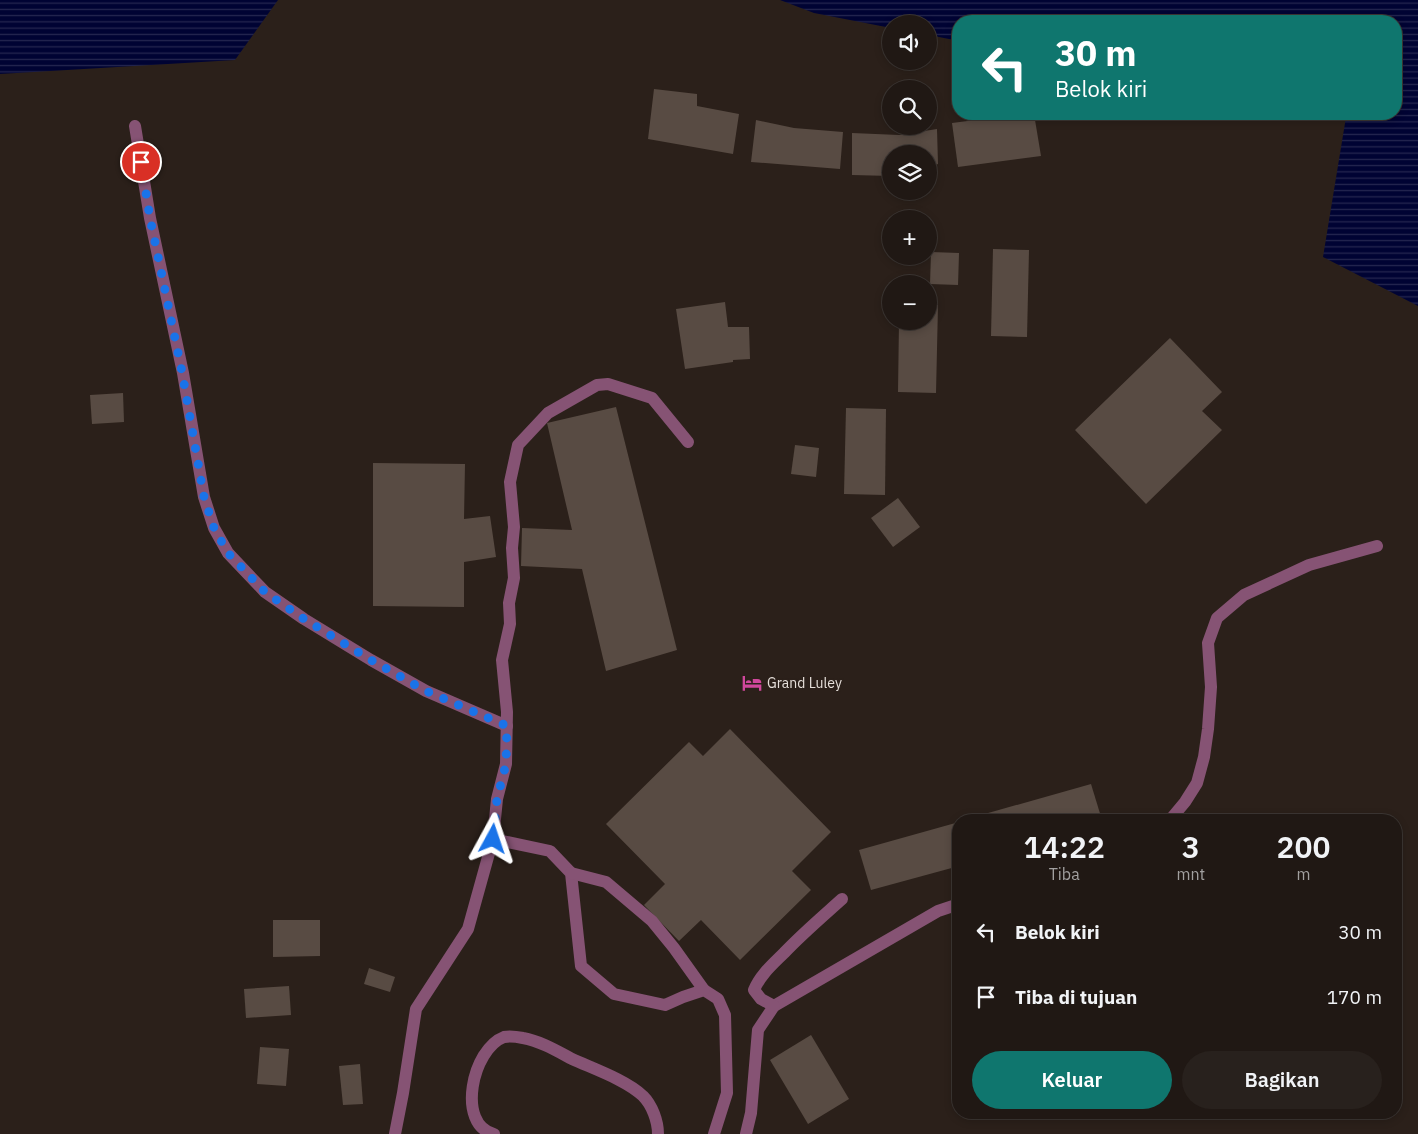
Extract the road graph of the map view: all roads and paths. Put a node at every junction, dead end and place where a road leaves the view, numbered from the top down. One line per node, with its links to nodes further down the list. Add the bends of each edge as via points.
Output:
1 (135, 126): 4 (lane, via 204,497 214,528 228,553 265,592 304,619 426,691)
2 (688, 442): 4 (lane, via 652,398 608,384 597,385 548,413 518,444 510,482 514,578 509,603 510,624 502,660)
3 (1377, 546): 5 (lane, via 1309,565 1244,595 1217,618 1208,643 1211,687 1204,757 1197,783)
4 (507, 726): 6 (lane, via 506,764 497,799)
5 (1175, 814)
6 (493, 839): 7 (lane, via 550,851); 12 (lane, via 468,929 416,1009)
7 (572, 873): 10 (lane, via 606,882 652,921); 10 (lane, via 581,966 614,994 665,1006)
8 (842, 899): 11 (lane, via 758,982 754,990 760,999)
9 (952, 906): 11 (lane, via 938,910)
10 (704, 990): 15 (lane, via 718,999 725,1015 727,1093)
11 (774, 1006): 16 (lane, via 758,1030 751,1113)
12 (395, 1134)
13 (494, 1134): 14 (lane, via 478,1124 472,1096 483,1055 492,1044 505,1037 523,1038 543,1045 631,1087 644,1097 654,1112)
14 (658, 1134)
15 (714, 1134)
16 (746, 1134)

